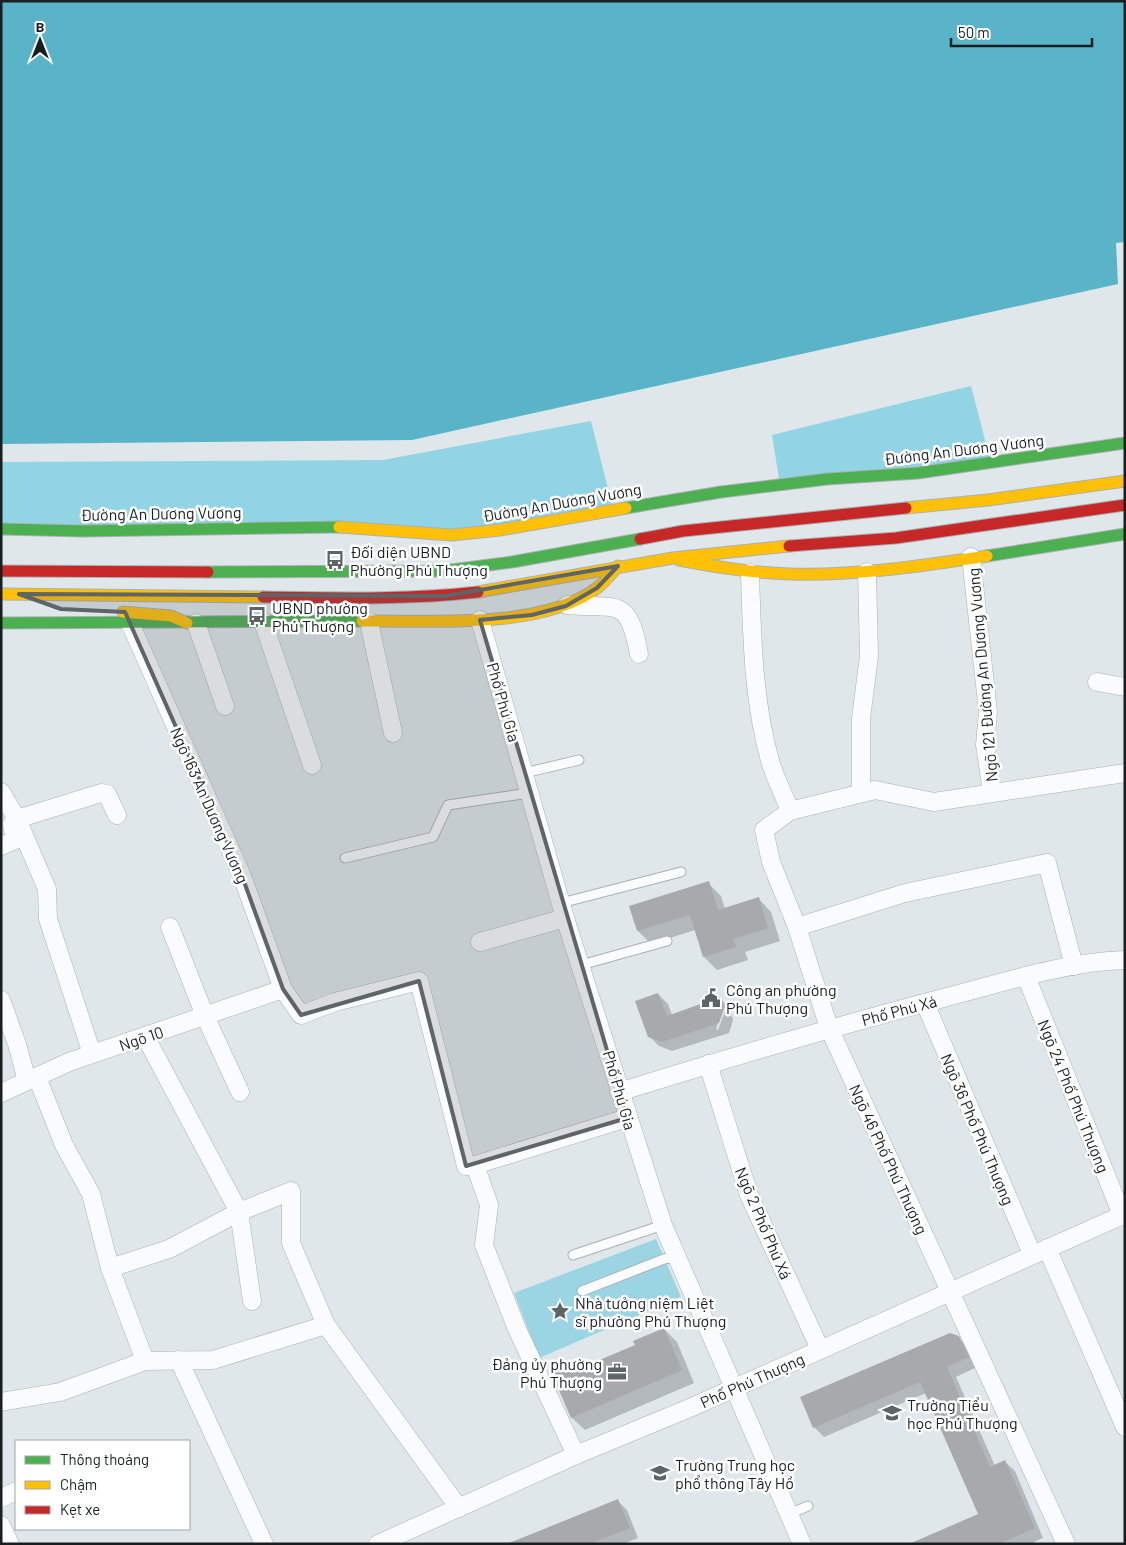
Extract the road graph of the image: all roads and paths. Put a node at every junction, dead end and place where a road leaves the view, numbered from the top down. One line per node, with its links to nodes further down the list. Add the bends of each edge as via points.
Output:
1 (1125, 443): 4 (main road, Đường An Dương Vương, via 918,472 721,492 500,530 452,535 325,526 102,531)
2 (1125, 481): 9 (main road, via 988,500 684,531 443,571)
3 (1125, 505): 7 (main road, via 896,538)
4 (1, 529)
5 (1125, 534): 6 (main road)
6 (971, 557): 10 (main road); 33 (street, Ngõ 121 Đường An Dương Vương, via 988,712 985,745)
7 (672, 558): 8 (main road); 11 (main road)
8 (618, 566): 13 (main road, via 498,590 445,596); 14 (main road, via 597,588)
9 (1, 571)
10 (867, 572): 11 (main road); 35 (street, via 868,656 861,718)
11 (750, 573): 36 (street, via 758,700 771,764)
12 (1, 594): 13 (main road)
13 (20, 594): 15 (main road)
14 (567, 605): 17 (main road, via 532,615); 23 (street, via 623,610 630,618)
15 (48, 607)
16 (100, 611): 22 (main road, via 171,616)
17 (480, 620): 19 (main road); 30 (street, Phố Phú Gia)
18 (263, 622): 19 (main road); 22 (main road); 29 (street)
19 (369, 622): 27 (street)
20 (1, 623): 21 (main road)
21 (130, 623): 22 (main road); 51 (street, Ngõ 163 An Dương Vương, via 242,876)
22 (191, 623): 26 (street)
23 (639, 654)
24 (1097, 682): 25 (street)
25 (1125, 687)
26 (225, 706)
27 (393, 734)
28 (578, 760): 30 (lane)
29 (312, 765)
30 (524, 773): 34 (street, Phố Phú Gia)
31 (1123, 777): 33 (street, Ngõ 121 Đường An Dương Vương)
32 (1, 792): 38 (street)
33 (992, 792): 35 (street, Ngõ 121 Đường An Dương Vương, via 934,802 875,790)
34 (529, 793): 40 (lane, via 448,805 433,837); 42 (street, Phố Phú Gia)
35 (861, 793): 36 (street, Ngõ 121 Đường An Dương Vương)
36 (790, 811): 44 (street, Ngõ 121 Đường An Dương Vương, via 764,830 771,862)
37 (117, 815): 38 (street, via 107,794 101,793)
38 (18, 820): 39 (street, via 12,824 15,840); 57 (street, via 48,889 48,919)
39 (1, 846)
40 (345, 858)
41 (681, 872): 42 (lane)
42 (563, 911): 46 (street); 48 (street, Phố Phú Gia)
43 (170, 927): 54 (street)
44 (797, 927): 49 (street, via 905,893 1047,863); 55 (street, Ngõ 121 Đường An Dương Vương)
45 (667, 941): 48 (lane)
46 (480, 942)
47 (1125, 960): 49 (street, Phố Phú Xá)
48 (581, 965): 61 (street, Phố Phú Gia)
49 (1074, 966): 50 (street, Phố Phú Xá)
50 (1026, 976): 53 (street, Phố Phú Xá); 66 (street, Ngõ 24 Phố Phú Thượng)
51 (283, 989): 54 (street, Ngõ 10); 64 (street, Ngõ 163 An Dương Vương, via 301,1015 335,1002 419,981 466,1166)
52 (1, 1000): 59 (street)
53 (924, 1003): 55 (street, Phố Phú Xá); 68 (street, Ngõ 36 Phố Phú Thượng)
54 (204, 1016): 56 (street, Ngõ 10); 60 (street)
55 (829, 1028): 58 (street, Phố Phú Xá); 72 (street, Ngõ 46 Phố Phú Thượng)
56 (145, 1036): 57 (street, Ngõ 10); 65 (street)
57 (92, 1054): 59 (street, Ngõ 10)
58 (708, 1064): 61 (street, Phố Phú Xá); 76 (street, Ngõ 2 Phố Phú Xá, via 749,1195)
59 (32, 1079): 62 (street, Ngõ 10); 71 (street, via 91,1194)
60 (240, 1092)
61 (619, 1092): 63 (street, Phố Phú Gia)
62 (1, 1093)
63 (627, 1118): 64 (street); 67 (street, Phố Phú Gia)
64 (475, 1165): 82 (street, via 489,1205 484,1245 517,1328)
65 (239, 1212): 71 (street, via 169,1249); 74 (street); 75 (street, via 291,1191 291,1243)
66 (1123, 1214): 68 (street, Phố Phú Thượng)
67 (662, 1225): 69 (lane); 70 (street, Phố Phú Gia)
68 (1040, 1251): 72 (street, Phố Phú Thượng); 81 (street, Ngõ 36 Phố Phú Thượng)
69 (573, 1255)
70 (677, 1257): 73 (lane); 79 (street, Phố Phú Gia)
71 (110, 1268): 78 (street)
72 (950, 1290): 76 (street, Phố Phú Thượng); 93 (street, Ngõ 46 Phố Phú Thượng)
73 (582, 1291)
74 (252, 1301)
75 (326, 1325): 77 (street, via 213,1360); 86 (street)
76 (820, 1349): 79 (street, Phố Phú Thượng)
77 (180, 1360): 78 (street); 90 (street)
78 (145, 1361): 80 (street, via 60,1392)
79 (735, 1387): 82 (street, Phố Phú Thượng); 87 (street, Phố Phú Gia)
80 (1, 1402)
81 (1125, 1427)
82 (576, 1455): 86 (street, Phố Phú Thượng)
83 (15, 1491): 84 (street)
84 (1, 1498)
85 (808, 1506): 87 (lane)
86 (459, 1508): 91 (street, Phố Phú Thượng)
87 (789, 1514): 92 (street, Phố Phú Gia)
88 (1, 1525): 89 (street)
89 (10, 1544)
90 (264, 1544)
91 (378, 1544)
92 (802, 1544)
93 (1066, 1544)

